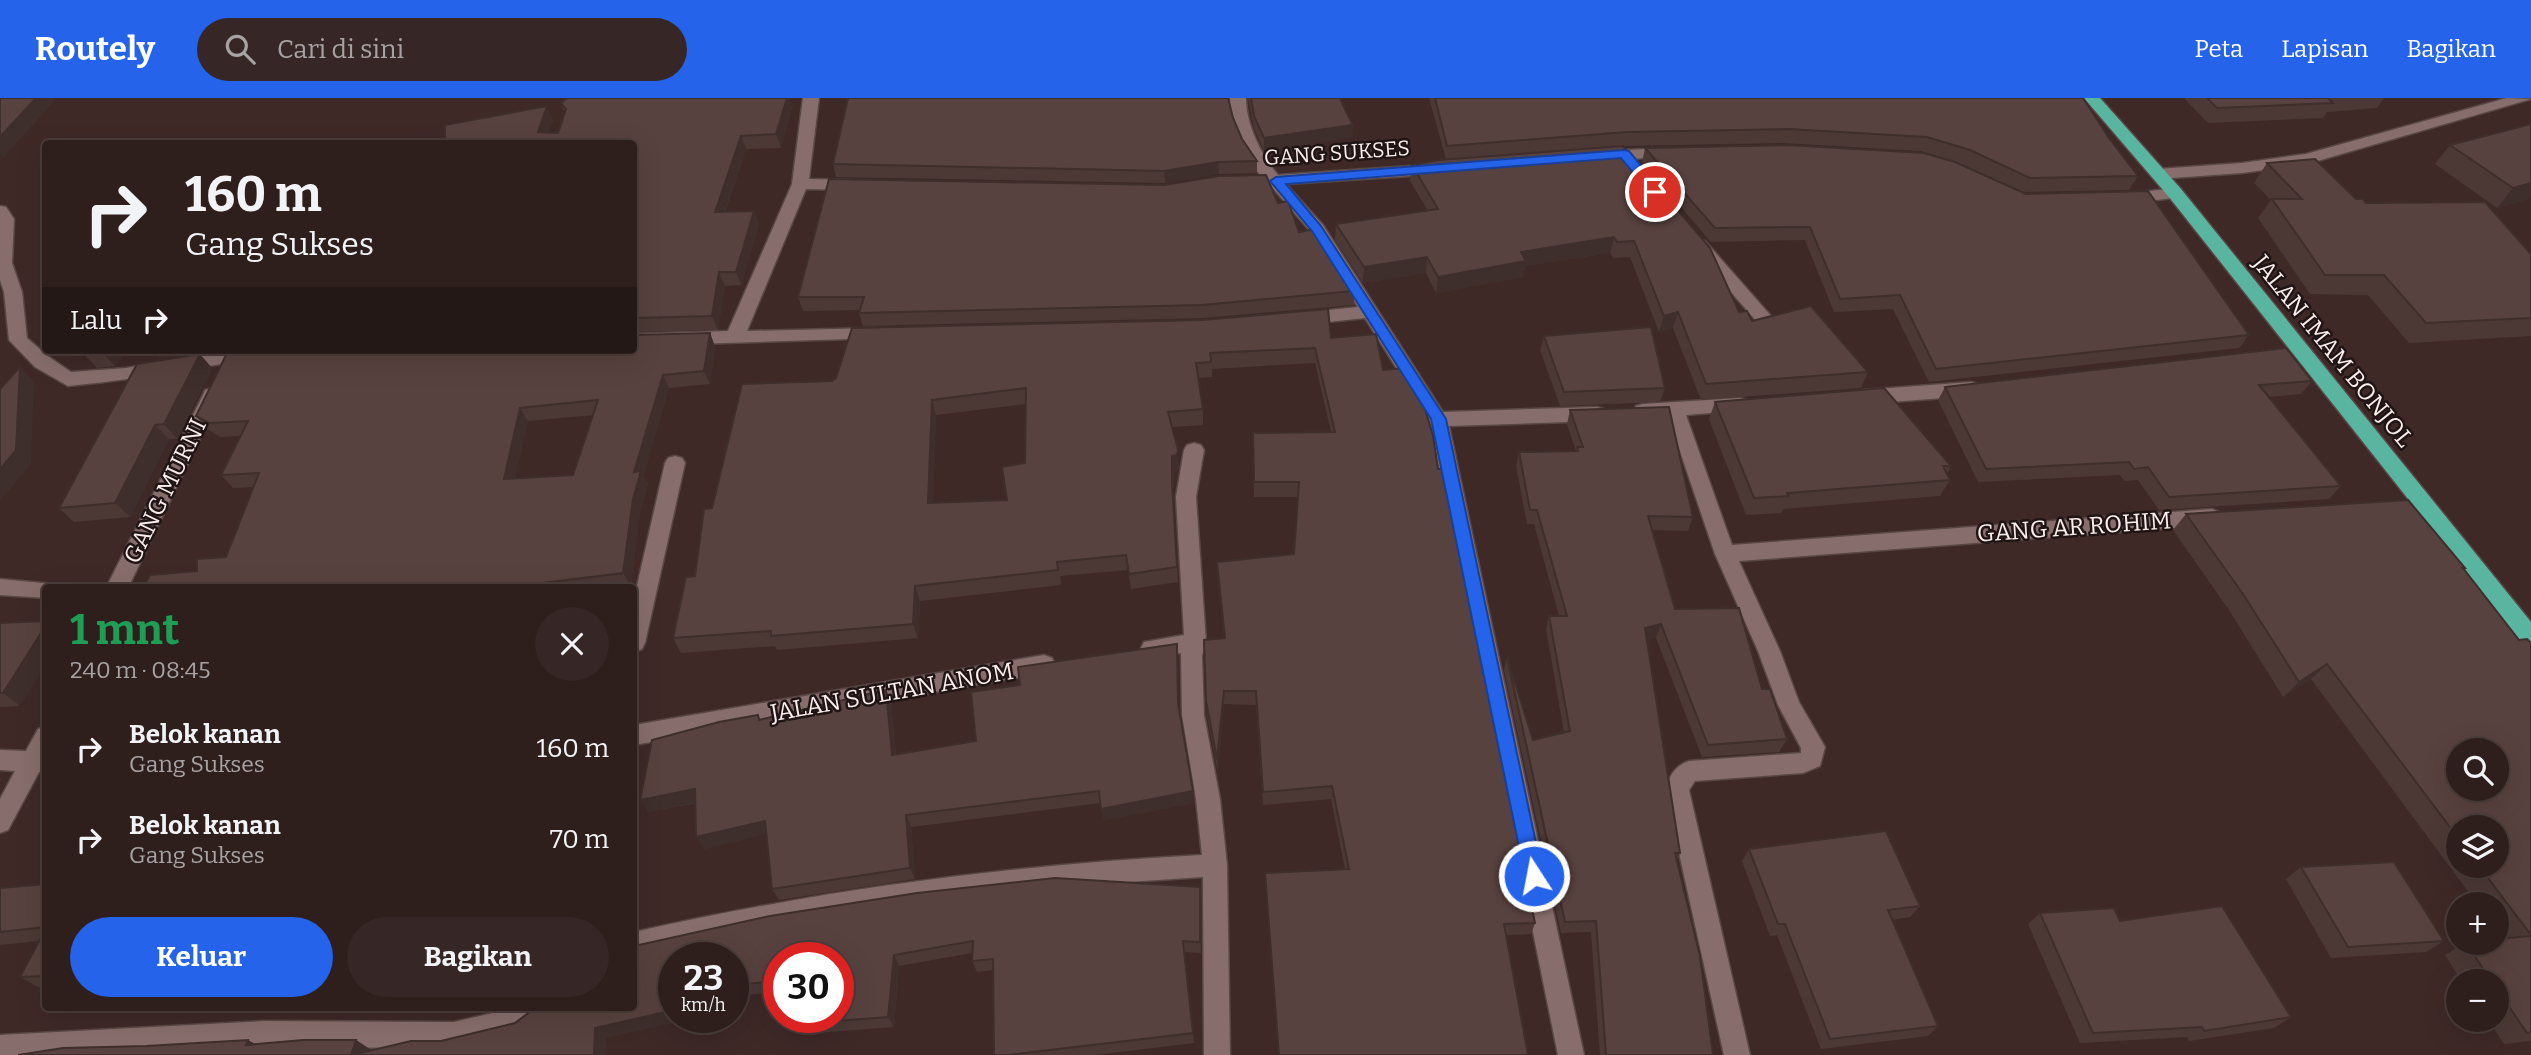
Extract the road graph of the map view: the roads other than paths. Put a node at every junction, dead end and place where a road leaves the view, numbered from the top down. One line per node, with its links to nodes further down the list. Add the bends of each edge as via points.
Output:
1 (811, 98): 14 (street)
2 (1238, 98): 12 (street, via 1238,111 1258,162)
3 (2092, 98): 10 (highway, JALAN IMAM BONJOL)
4 (2524, 98): 5 (street)
5 (2499, 101): 10 (street, via 2307,159)
6 (1690, 153): 7 (street)
7 (1624, 154): 8 (street); 11 (street)
8 (1583, 157)
9 (1458, 167): 12 (street, GANG SUKSES)
10 (2158, 174): 16 (highway, JALAN IMAM BONJOL)
11 (1642, 175)
12 (1276, 181): 13 (street, GANG SUKSES); 20 (street, via 1317,229)
13 (1230, 182)
14 (800, 184): 15 (street); 24 (street)
15 (869, 186)
16 (2175, 193): 17 (street); 27 (highway, JALAN IMAM BONJOL)
17 (2108, 199)
18 (0, 211): 26 (street, via 6,219 3,263 13,292)
19 (1684, 228): 22 (street)
20 (1370, 312): 21 (street); 35 (street)
21 (1286, 320)
22 (1765, 320)
23 (888, 334): 24 (street)
24 (735, 337): 25 (street)
25 (637, 340)
26 (9, 342): 30 (street, via 68,379)
27 (2299, 350): 28 (street); 38 (highway, JALAN IMAM BONJOL)
28 (2274, 352)
29 (271, 354): 30 (street)
30 (232, 356): 42 (street, GANG MURNI)
31 (1985, 387): 32 (street)
32 (1846, 398)
33 (1754, 404): 34 (street)
34 (1675, 410): 35 (street); 41 (street)
35 (1438, 419): 59 (street)
36 (1194, 450): 47 (street, via 1186,497)
37 (675, 463): 45 (street)
38 (2424, 503): 39 (street); 46 (highway, JALAN IMAM BONJOL)
39 (2396, 505)
40 (2231, 516): 41 (street, GANG AR ROHIM)
41 (1725, 554): 60 (street, via 1789,705 1813,747 1812,759 1803,763 1689,771 1677,790)
42 (119, 584)
43 (0, 587): 44 (street)
44 (42, 590)
45 (637, 630)
46 (2531, 638)
47 (1195, 642): 48 (street); 54 (street, via 1191,656 1193,715)
48 (1126, 652)
49 (1072, 660): 50 (street, JALAN SULTAN ANOM)
50 (637, 735)
51 (0, 760): 52 (street)
52 (39, 762): 53 (street)
53 (0, 822)
54 (1215, 865): 55 (street, via 1008,878 712,925); 58 (street)
55 (637, 943)
56 (532, 1011): 57 (street, via 517,1022 454,1035 264,1034)
57 (0, 1048)
58 (1217, 1055)
59 (1571, 1055)
60 (1737, 1055)

